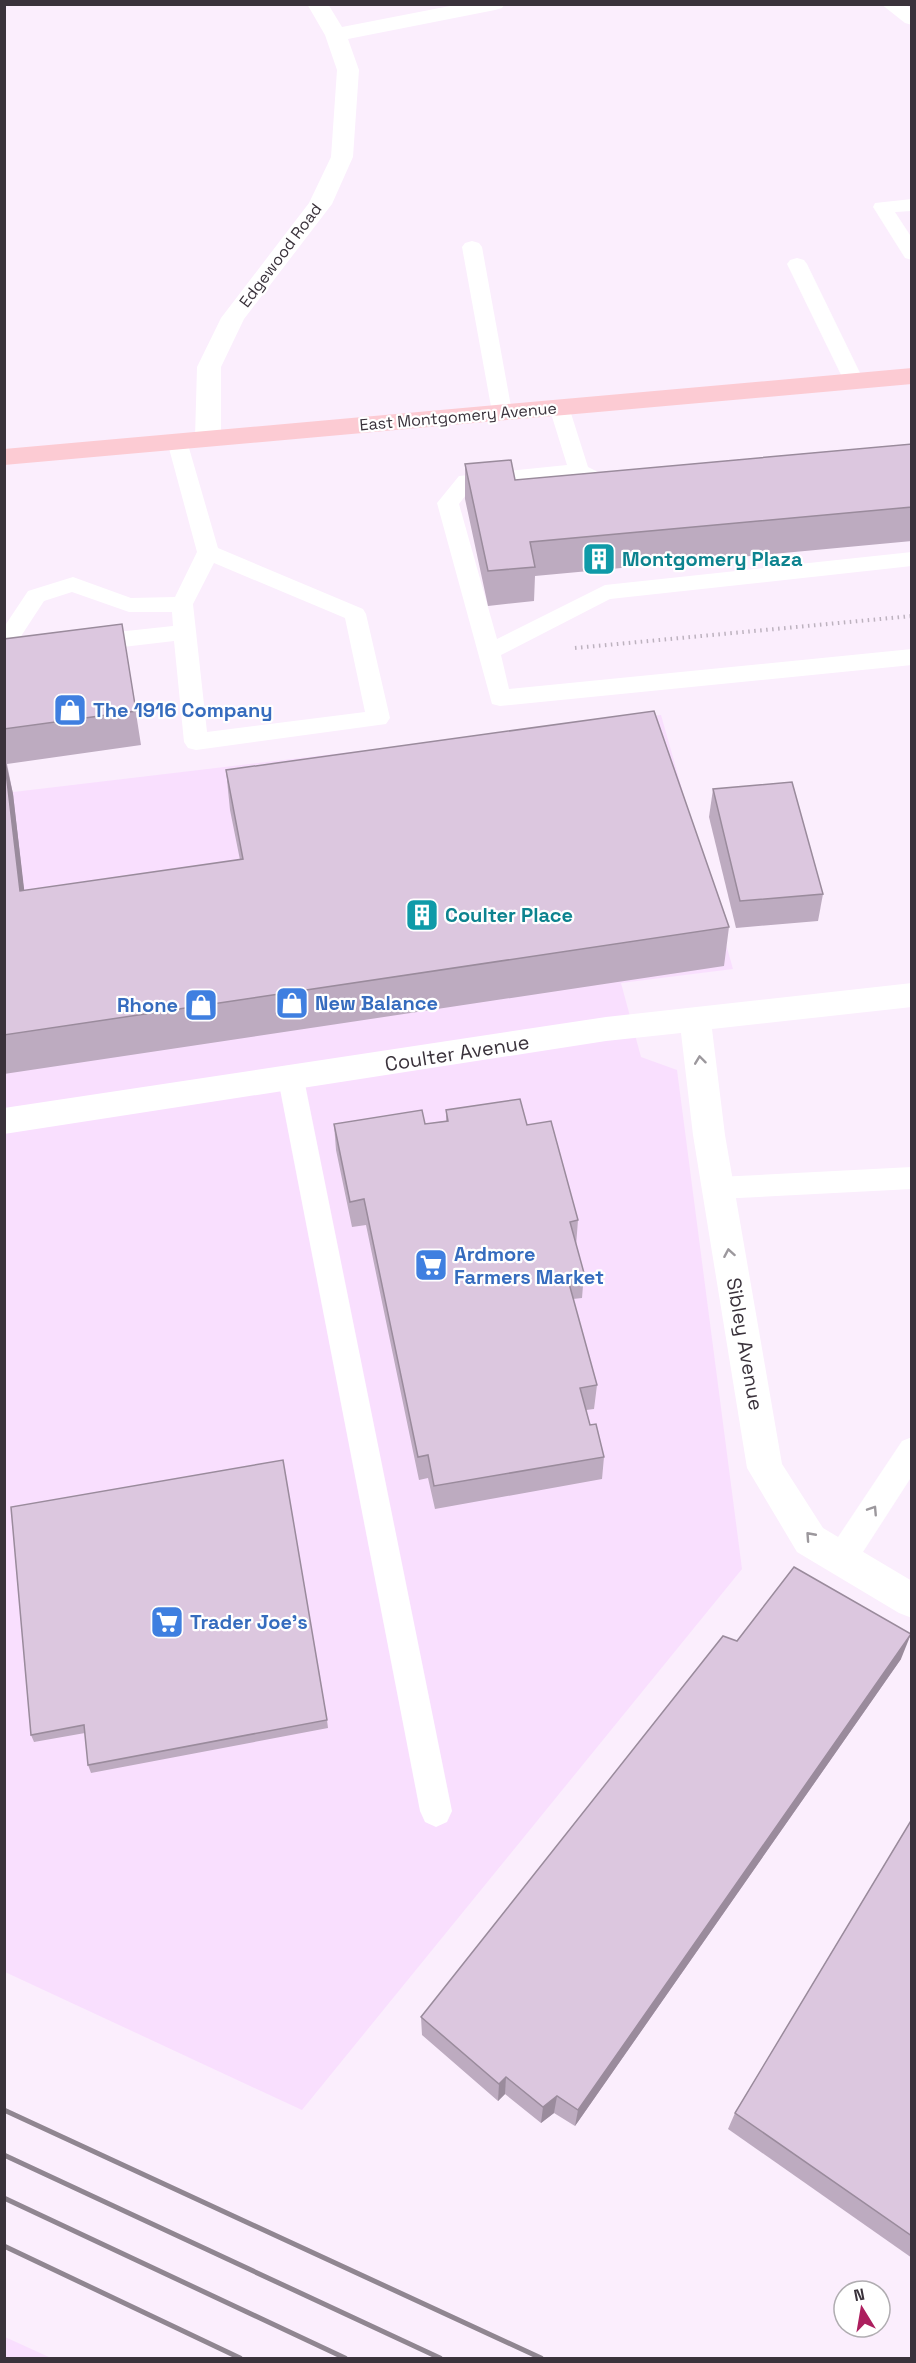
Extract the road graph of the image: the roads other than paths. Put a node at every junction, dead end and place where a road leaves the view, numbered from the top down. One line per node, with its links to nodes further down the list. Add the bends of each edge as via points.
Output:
1 (317, 4): 5 (street, Edgewood Road)
2 (495, 4): 5 (street)
3 (891, 4): 4 (street)
4 (912, 19)
5 (336, 35): 14 (street, Edgewood Road, via 348,70 342,157 320,204 233,318 209,367)
6 (912, 205): 8 (lane, via 882,207)
7 (472, 247): 13 (lane)
8 (912, 254)
9 (797, 264): 11 (lane)
10 (912, 376): 11 (main road, East Montgomery Avenue)
11 (854, 381): 12 (main road, East Montgomery Avenue)
12 (559, 407): 13 (main road, East Montgomery Avenue); 17 (lane)
13 (502, 412): 14 (main road, East Montgomery Avenue)
14 (207, 438): 15 (main road, East Montgomery Avenue)
15 (177, 441): 16 (main road, East Montgomery Avenue); 19 (lane)
16 (4, 457)
17 (579, 471): 18 (lane, via 605,484); 26 (lane, via 466,481 448,503)
18 (640, 480)
19 (208, 552): 21 (lane); 22 (lane, via 355,614 378,717 196,742)
20 (912, 559): 26 (lane, via 605,592)
21 (182, 604): 22 (lane); 23 (lane, via 129,605 73,584 36,596)
22 (185, 632): 24 (lane)
23 (4, 645)
24 (72, 645)
25 (27, 651): 27 (lane)
26 (489, 652): 28 (lane, via 500,698)
27 (4, 653)
28 (912, 657)
29 (912, 995): 30 (street, Coulter Avenue)
30 (695, 1018): 31 (street, Coulter Avenue); 34 (street, Sibley Avenue, one-way to 30)
31 (291, 1078): 32 (street, Coulter Avenue); 38 (lane)
32 (4, 1121)
33 (912, 1178): 34 (lane)
34 (718, 1188): 36 (street, Sibley Avenue, one-way to 34, via 810,1540 765,1468)
35 (912, 1450): 36 (lane, one-way to 35)
36 (841, 1559): 37 (street, Sibley Avenue)
37 (912, 1601)
38 (436, 1810)

